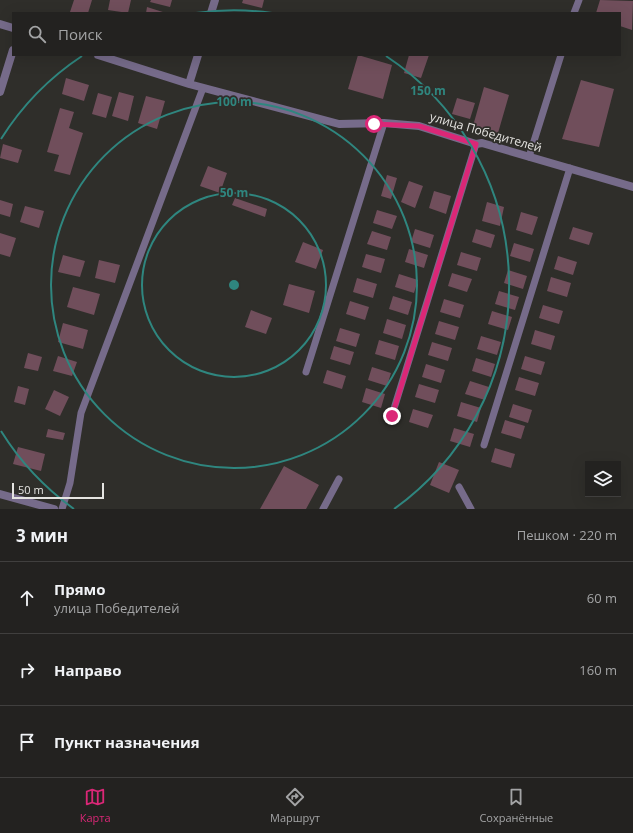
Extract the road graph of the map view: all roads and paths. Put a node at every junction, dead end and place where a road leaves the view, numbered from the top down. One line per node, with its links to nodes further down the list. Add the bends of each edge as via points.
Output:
1 (215, 0): 3 (street)
2 (578, 0): 4 (lane)
3 (211, 12)
4 (574, 12)
5 (0, 24): 6 (street)
6 (12, 28)
7 (12, 53): 13 (street)
8 (101, 56): 11 (street, улица Победителей)
9 (198, 56): 11 (street)
10 (561, 56): 16 (lane)
11 (190, 84): 12 (street, улица Победителей)
12 (204, 88): 14 (street, улица Победителей, via 340,124); 26 (lane, via 81,413 70,483)
13 (0, 92)
14 (384, 123): 15 (street, улица Победителей, via 419,126); 19 (lane)
15 (476, 144): 16 (street, улица Победителей); 20 (lane)
16 (529, 157): 17 (street, улица Победителей)
17 (570, 168): 18 (street, улица Победителей); 21 (lane)
18 (633, 187)
19 (306, 372)
20 (392, 416)
21 (484, 446)
22 (339, 479): 27 (lane)
23 (460, 487): 28 (lane)
24 (0, 494): 25 (street)
25 (54, 509)
26 (62, 509)
27 (323, 509)
28 (471, 509)

